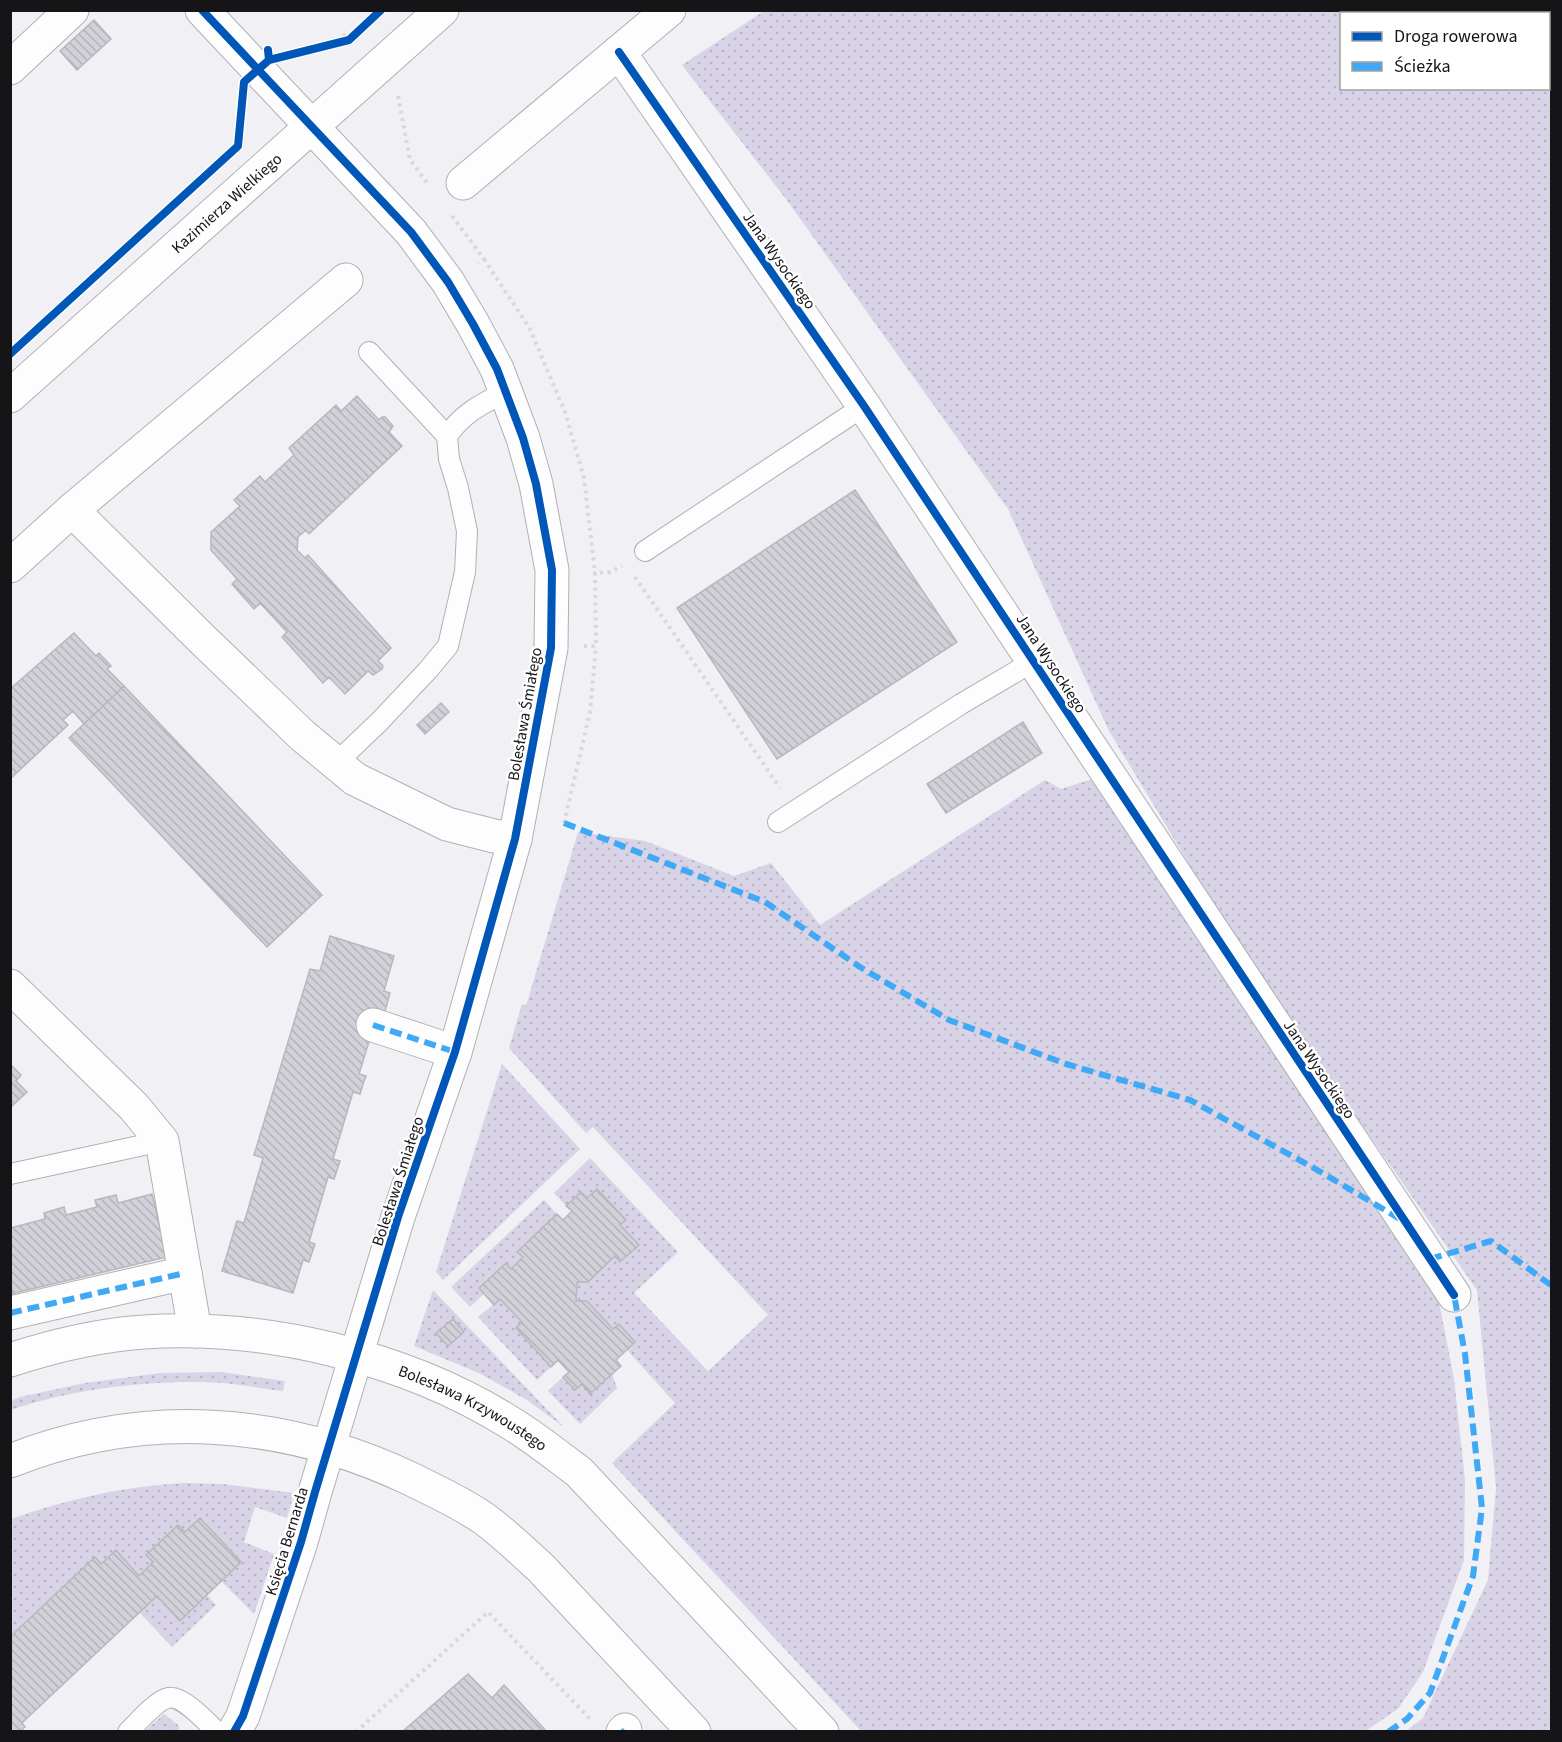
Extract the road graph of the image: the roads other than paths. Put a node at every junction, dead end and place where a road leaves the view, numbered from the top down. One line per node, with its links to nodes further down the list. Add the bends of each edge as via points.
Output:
1 (72, 10): 6 (street)
2 (202, 10): 7 (street, Bolesława Śmiałego)
3 (442, 10): 7 (street, Kazimierza Wielkiego)
4 (669, 10): 5 (street)
5 (619, 52): 8 (street); 13 (street, Jana Wysockiego)
6 (10, 68)
7 (310, 126): 11 (street, Bolesława Śmiałego, via 411,232 448,282 497,369); 12 (street, Kazimierza Wielkiego)
8 (455, 196)
9 (346, 280): 15 (street)
10 (369, 352): 14 (lane)
11 (505, 392): 14 (lane, via 472,409); 21 (street, Bolesława Śmiałego, via 536,484 552,570 551,648)
12 (10, 396)
13 (864, 406): 16 (lane); 18 (street, Jana Wysockiego)
14 (447, 436): 19 (lane, via 467,531 465,572 448,646)
15 (72, 510): 17 (street); 19 (street, via 210,647)
16 (645, 551)
17 (10, 566)
18 (1034, 661): 20 (lane); 28 (street, Jana Wysockiego)
19 (336, 763): 21 (street, via 354,779 447,824)
20 (778, 822)
21 (514, 838): 24 (street, Bolesława Śmiałego)
22 (10, 986): 25 (street, via 134,1107)
23 (373, 1025): 24 (street)
24 (455, 1053): 31 (street, Bolesława Śmiałego, via 398,1217)
25 (162, 1141): 26 (lane); 27 (street)
26 (10, 1174)
27 (185, 1273): 29 (street); 30 (street)
28 (1454, 1295)
29 (10, 1313)
30 (195, 1331): 31 (street, Bolesława Krzywoustego, via 303,1343); 32 (street, Bolesława Krzywoustego, via 142,1332 96,1339)
31 (356, 1355): 33 (street, Księcia Bernarda); 39 (street, Bolesława Krzywoustego, via 430,1382 500,1416 579,1472)
32 (10, 1360)
33 (328, 1446): 34 (street, via 230,1427 173,1427 119,1432 61,1444); 37 (street, Księcia Bernarda, via 302,1542 243,1716); 38 (street, via 397,1473 483,1518 541,1568)
34 (10, 1461)
35 (128, 1731): 36 (lane, via 165,1698 174,1697)
36 (217, 1731)
37 (234, 1731)
38 (694, 1731)
39 (822, 1731)

